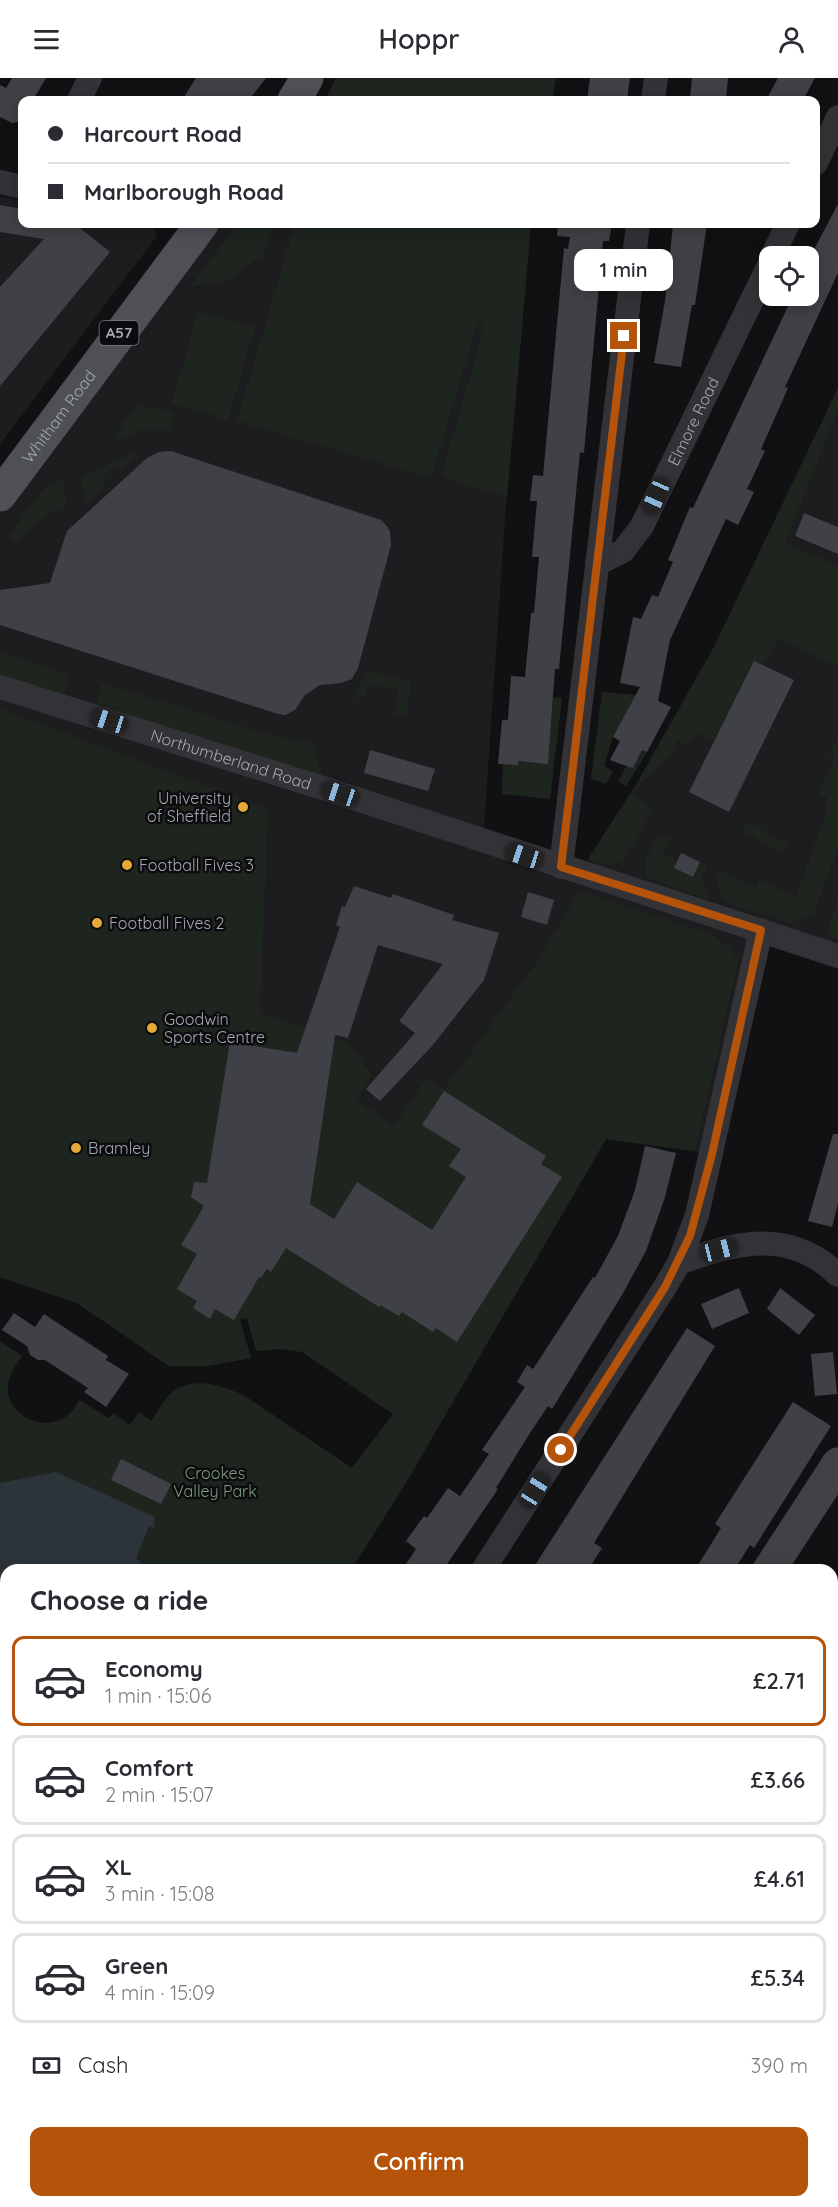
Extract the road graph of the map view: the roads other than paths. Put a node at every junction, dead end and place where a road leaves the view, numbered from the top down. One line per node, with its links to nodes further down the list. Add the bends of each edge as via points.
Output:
1 (90, 78): 4 (street)
2 (307, 78): 5 (main road)
3 (656, 78): 6 (street)
4 (81, 96)
5 (296, 96)
6 (654, 96)
7 (838, 117): 8 (street)
8 (820, 155)
9 (0, 182): 10 (street)
10 (18, 186)
11 (195, 228): 16 (main road, Whitham Road / A57)
12 (638, 228): 17 (street)
13 (786, 228): 14 (street)
14 (777, 246)
15 (759, 286): 17 (street, Elmore Road, via 642,526 623,550)
16 (0, 495)
17 (597, 564): 19 (street)
18 (0, 687): 19 (street, Northumberland Road)
19 (561, 867): 20 (street, Northumberland Road)
20 (761, 930): 21 (street, Northumberland Road); 22 (street, via 697,1215)
21 (838, 956)
22 (679, 1263): 23 (street, via 734,1246 778,1244 818,1257); 25 (street)
23 (838, 1275)
24 (838, 1464): 26 (street)
25 (487, 1564)
26 (773, 1564)

